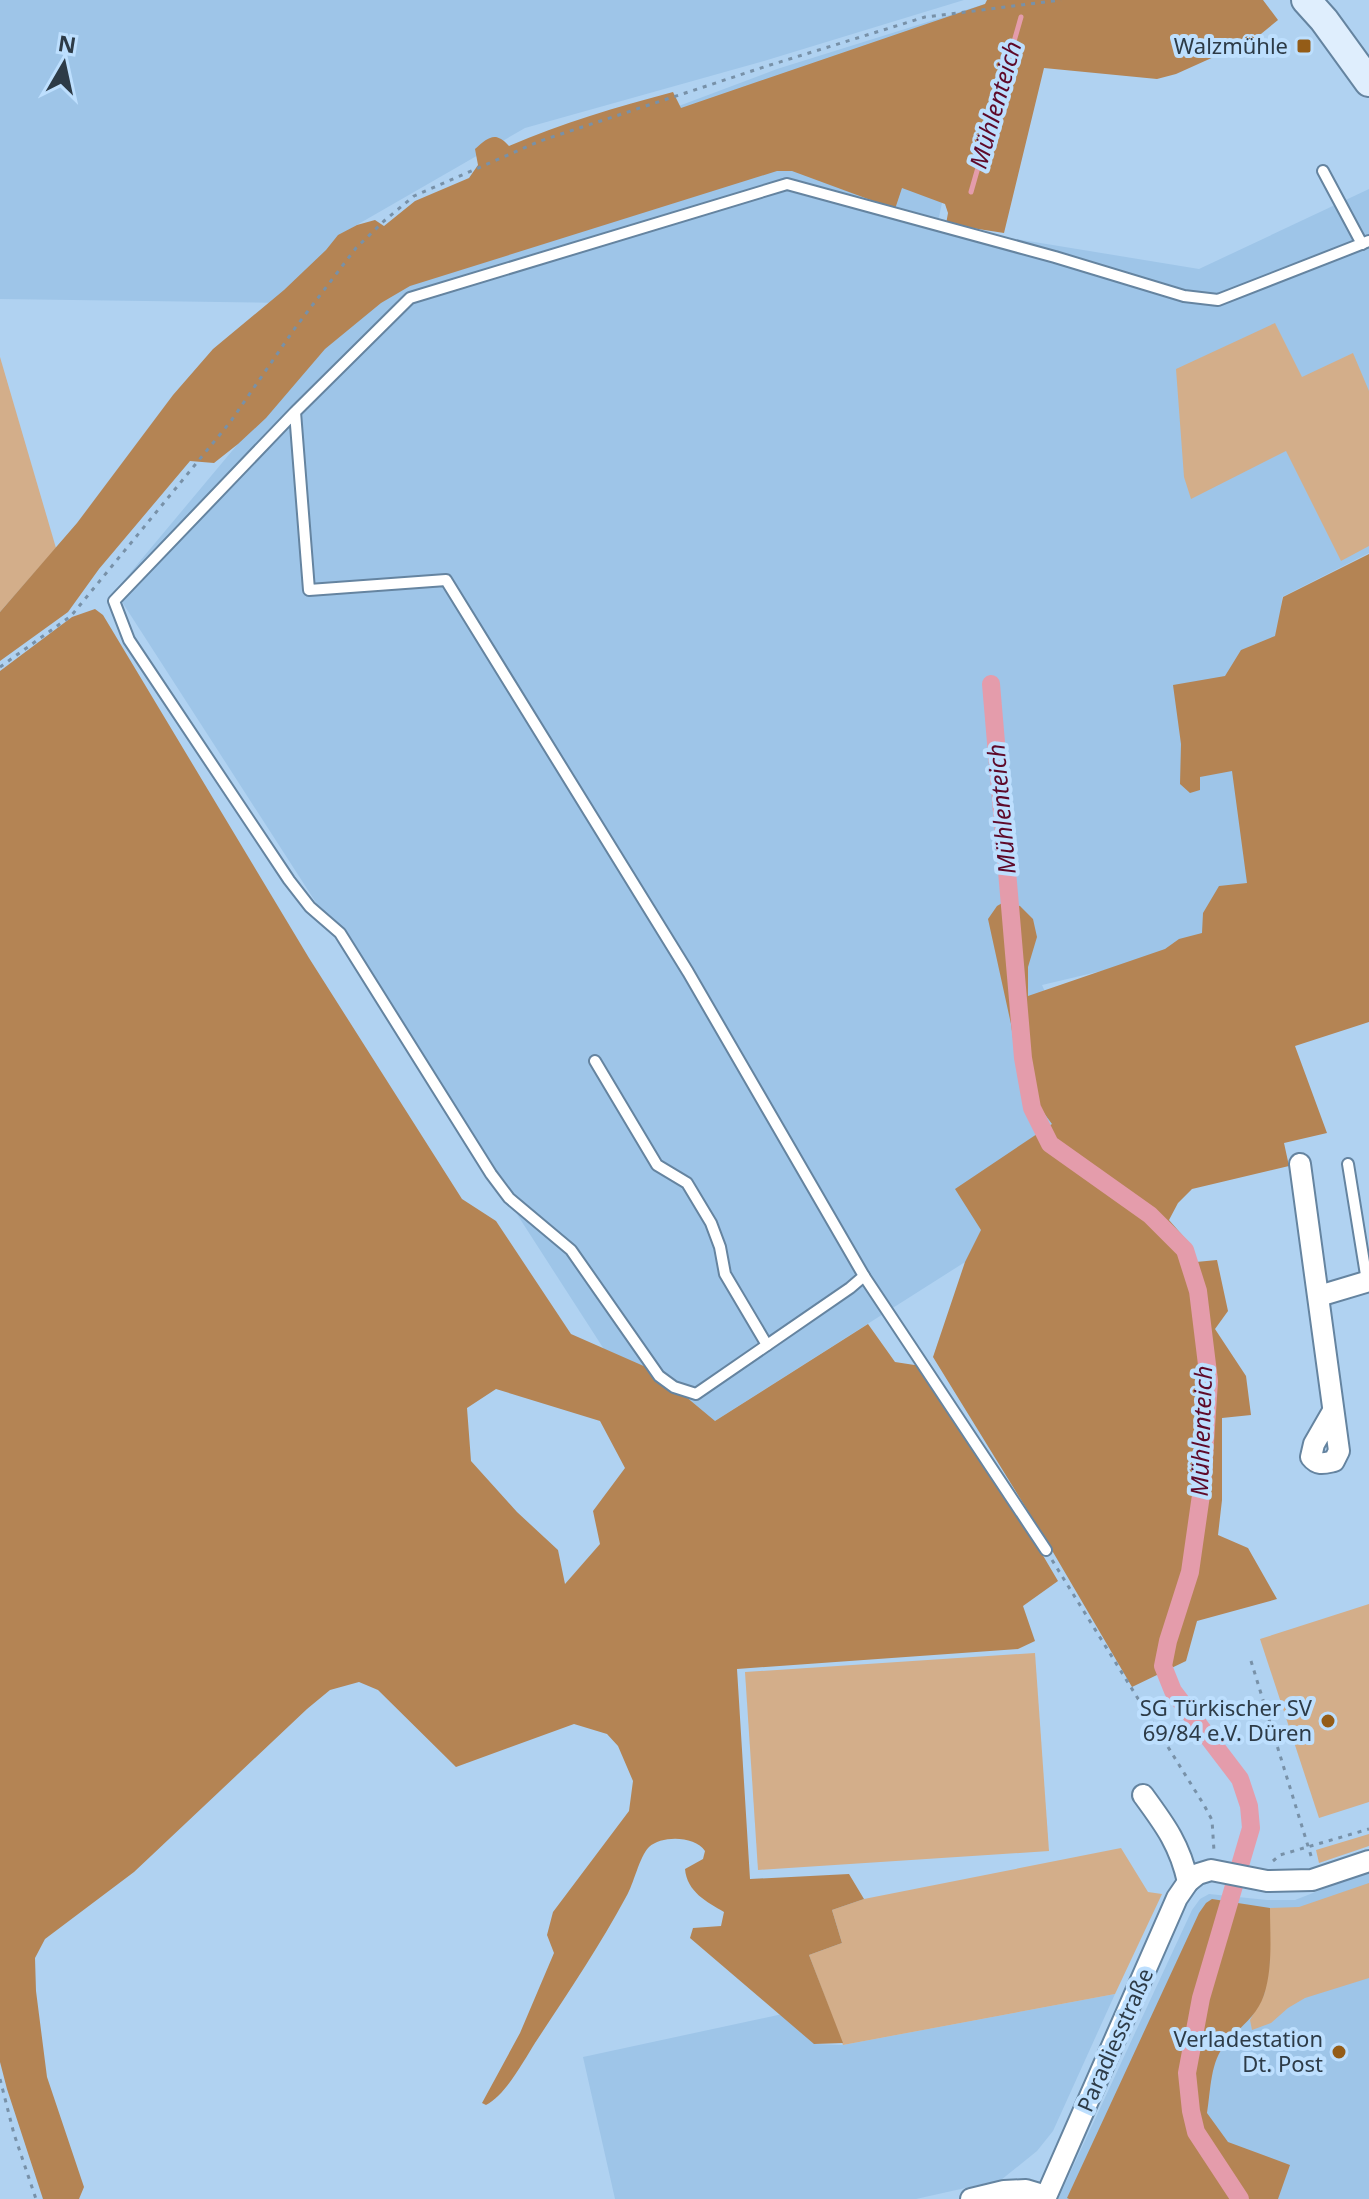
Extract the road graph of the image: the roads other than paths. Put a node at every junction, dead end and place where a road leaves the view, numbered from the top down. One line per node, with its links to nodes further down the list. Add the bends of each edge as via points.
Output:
1 (1306, 0): 2 (street)
2 (1369, 82)
3 (1323, 171): 4 (lane)
4 (1365, 243): 5 (lane, via 1218,300 1184,296 787,184 410,298)
5 (295, 412): 9 (lane, via 309,590 446,580 688,972); 12 (lane, via 114,601 129,640 289,880 340,933 491,1174 509,1198 571,1250 659,1376 696,1394)
6 (595, 1061): 12 (lane, via 657,1165 687,1183 711,1223 725,1274)
7 (1300, 1164): 11 (street)
8 (1348, 1164): 10 (lane)
9 (864, 1276): 12 (lane); 14 (lane)
10 (1368, 1281): 11 (street)
11 (1319, 1296): 13 (street)
12 (767, 1345)
13 (1333, 1411)
14 (1046, 1550)
15 (1143, 1795): 17 (street, via 1170,1830)
16 (1369, 1861): 17 (street, via 1319,1878 1285,1882 1216,1871)
17 (1188, 1882): 18 (street, Paradiesstraße)
18 (1046, 2198): 19 (street, via 1026,2190)
19 (971, 2199)

